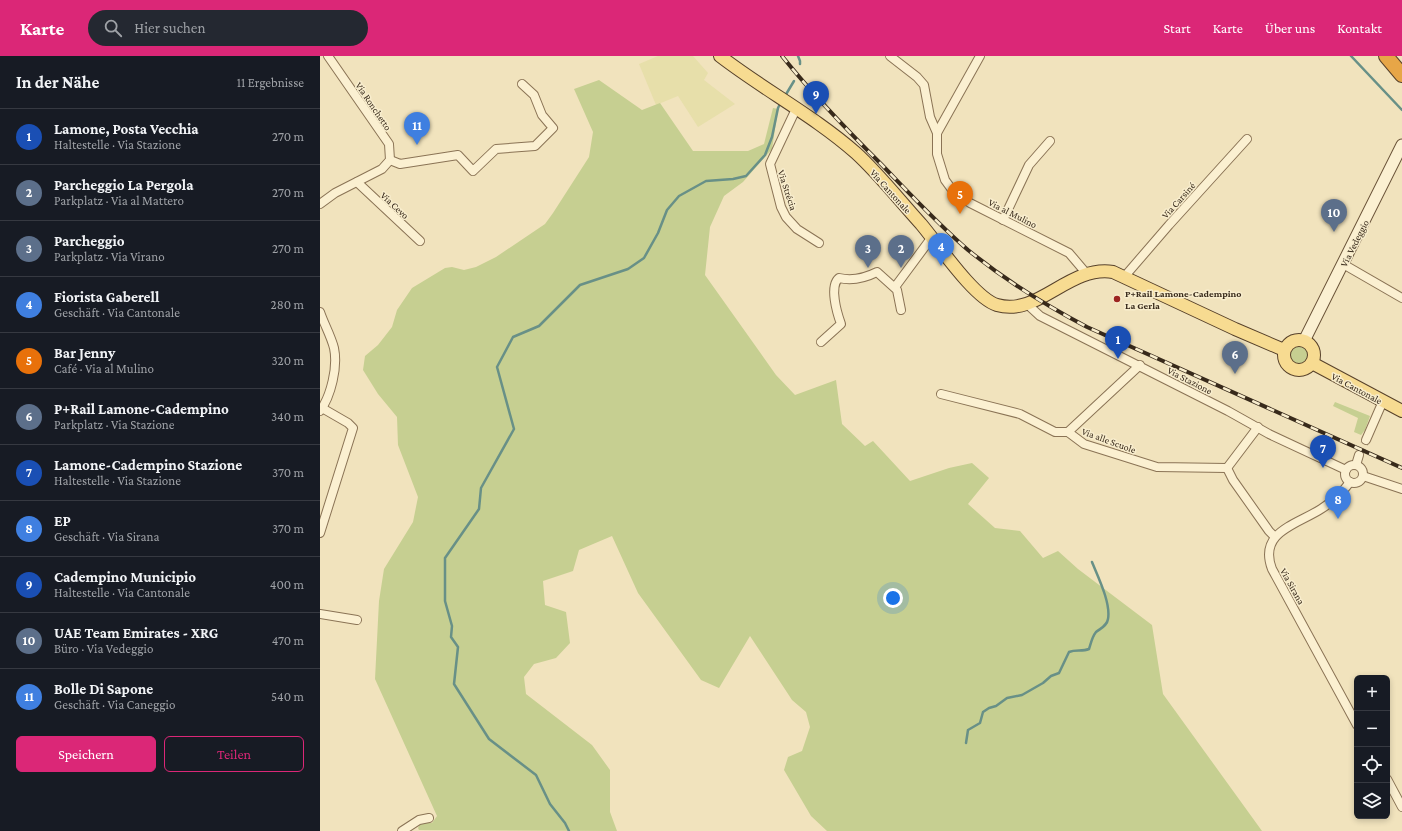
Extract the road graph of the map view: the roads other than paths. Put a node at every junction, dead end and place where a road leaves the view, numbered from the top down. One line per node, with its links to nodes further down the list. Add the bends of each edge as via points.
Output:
1 (328, 56): 13 (street, Via Ronchetto, via 389,144)
2 (720, 56): 8 (main road, Via Cantonale)
3 (890, 56): 9 (street, via 924,85 930,117)
4 (980, 56): 9 (street)
5 (1386, 56): 6 (highway)
6 (1402, 75)
7 (522, 84): 13 (street, via 534,95 542,115 553,128 535,146 496,149 473,171 458,155 400,164)
8 (793, 107): 17 (main road, Via Cantonale, via 860,157); 19 (street, Via Strécia, via 770,164 786,217 797,229)
9 (937, 133): 16 (street, Via al Mulino, via 938,161 948,186 960,197)
10 (1247, 139): 22 (street, Via Carsiné)
11 (1050, 141): 16 (street, via 1029,165)
12 (1402, 144): 20 (main road, Via Vedeggio)
13 (390, 160): 14 (street, via 382,169)
14 (357, 182): 15 (street); 18 (street, Via Cevo)
15 (320, 204)
16 (1003, 220): 21 (street, Via al Mulino, via 1069,253)
17 (932, 237): 23 (street); 25 (main road, Via Cantonale, via 983,298 1004,306)
18 (420, 242)
19 (819, 243)
20 (1343, 264): 24 (street); 28 (main road, Via Vedeggio)
21 (1086, 273): 22 (main road, via 1107,271); 25 (main road, Via Cantonale)
22 (1125, 276): 30 (main road)
23 (895, 287): 26 (street); 29 (street, via 877,272 866,278 836,279 836,311 841,324)
24 (1402, 298)
25 (1027, 304): 32 (street, Via Stazione, via 1040,316)
26 (901, 310)
27 (320, 312): 35 (street, via 334,347 334,370 327,399)
28 (1304, 341): 30 (main road, via 1294,341); 31 (main road, via 1313,349)
29 (821, 342)
30 (1284, 350): 31 (main road, via 1284,359 1292,369 1303,370)
31 (1312, 363): 34 (main road, Via Cantonale)
32 (1140, 365): 37 (street, Via Stazione); 38 (street)
33 (941, 394): 38 (street, Via alle Scuole, via 1020,414 1055,432)
34 (1382, 401): 36 (main road, Via Cantonale); 39 (street)
35 (321, 410): 47 (street, via 353,428)
36 (1402, 411)
37 (1258, 427): 42 (street); 43 (street, Via Stazione)
38 (1068, 432): 42 (street, Via alle Scuole, via 1084,444 1157,467)
39 (1366, 440)
40 (1359, 455): 41 (street)
41 (1356, 465): 43 (street, via 1351,465); 44 (street, via 1361,468)
42 (1227, 468): 48 (street)
43 (1346, 470): 45 (street, via 1346,478)
44 (1363, 476): 45 (street, via 1358,482); 46 (street)
45 (1350, 482): 48 (street, via 1331,502)
46 (1402, 489)
47 (320, 533)
48 (1275, 537): 51 (street, Via Sirana, via 1269,557 1272,569)
49 (320, 614): 50 (street)
50 (357, 620)
51 (1354, 719)
52 (1389, 783): 53 (street)
53 (1402, 808)
54 (429, 818): 55 (street, via 420,820)
55 (402, 831)

